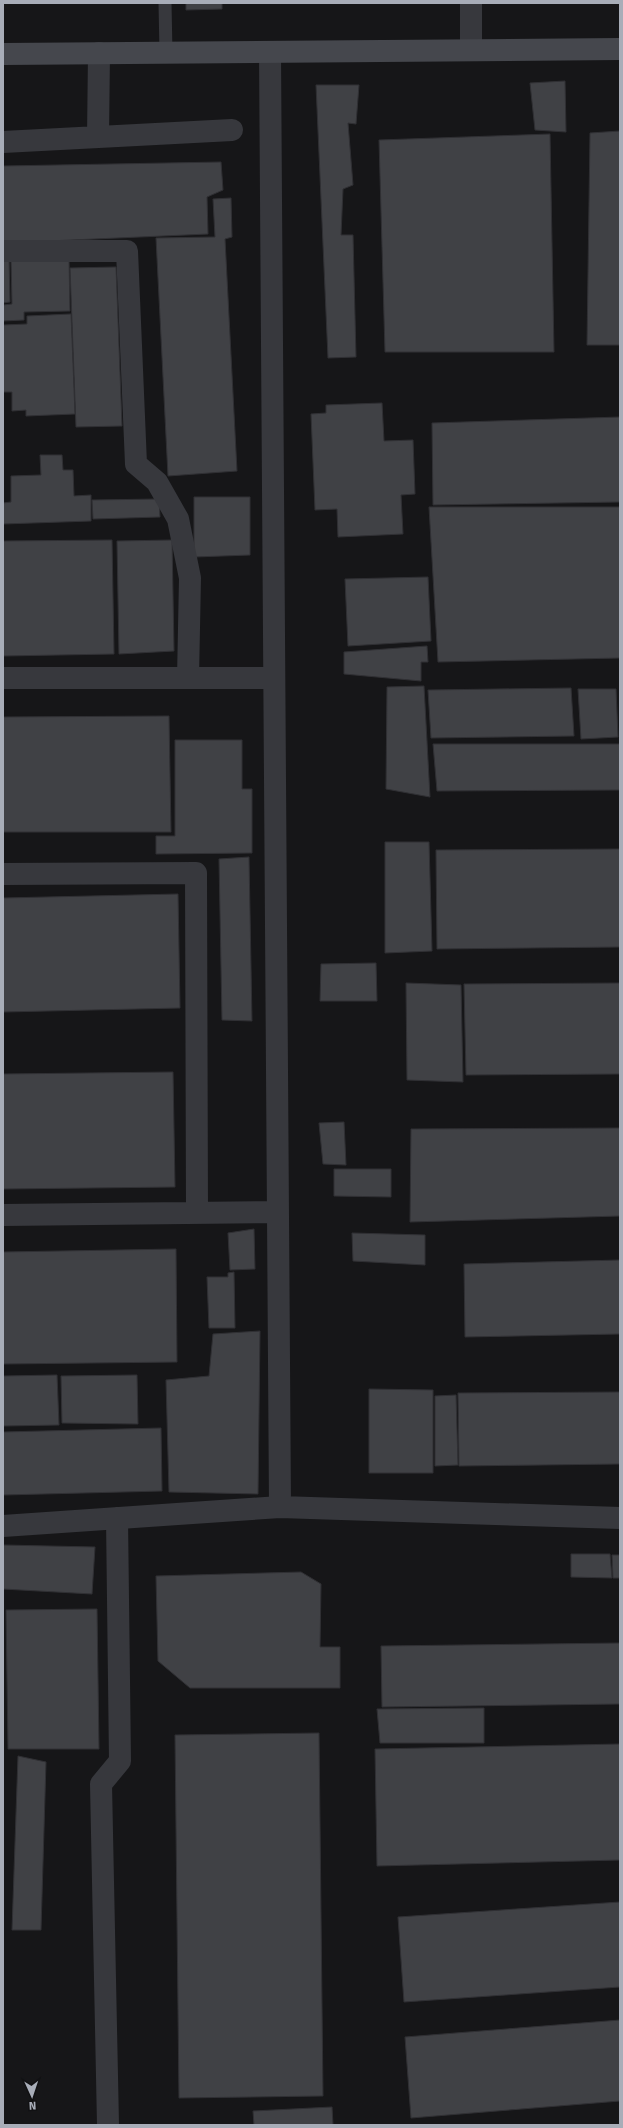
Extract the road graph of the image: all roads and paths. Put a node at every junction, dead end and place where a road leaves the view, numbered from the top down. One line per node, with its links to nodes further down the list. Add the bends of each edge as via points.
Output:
1 (165, 3): 7 (lane)
2 (470, 3): 4 (street)
3 (620, 49): 4 (street)
4 (471, 50): 5 (street)
5 (270, 52): 7 (street); 15 (street)
6 (99, 53): 7 (street); 8 (street); 10 (street)
7 (166, 53)
8 (3, 54)
9 (232, 130): 10 (street)
10 (98, 137): 11 (street)
11 (3, 142)
12 (3, 251): 14 (street, via 128,251 136,464 157,482 178,519 190,578)
13 (3, 678): 14 (street)
14 (188, 678): 15 (street)
15 (274, 678): 20 (street)
16 (3, 874): 18 (street, via 196,873)
17 (271, 1212): 18 (street)
18 (197, 1213): 19 (street)
19 (3, 1215)
20 (280, 1507): 21 (street); 22 (street)
21 (117, 1518): 23 (street); 24 (street, via 120,1761 101,1784)
22 (620, 1518)
23 (3, 1526)
24 (108, 2125)

